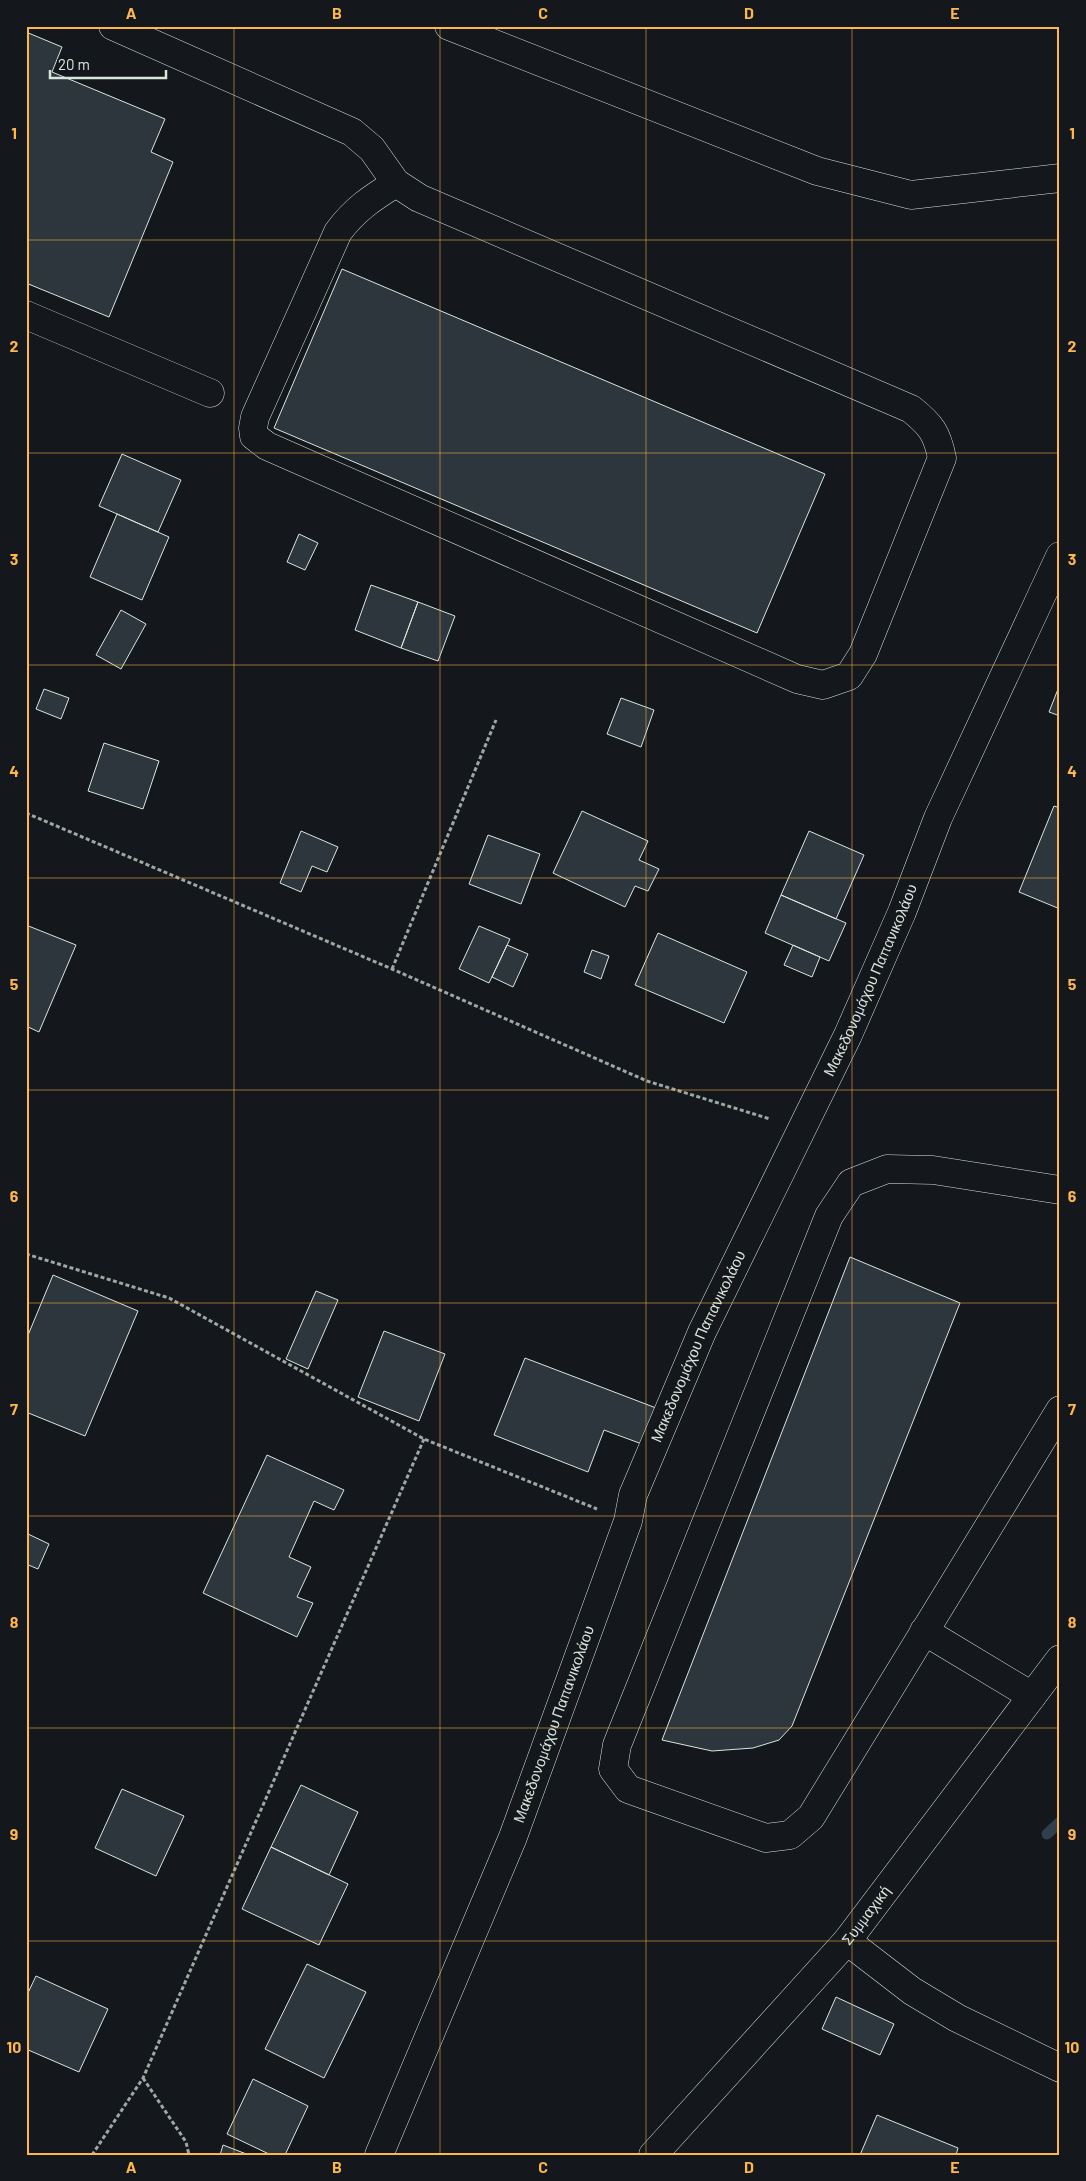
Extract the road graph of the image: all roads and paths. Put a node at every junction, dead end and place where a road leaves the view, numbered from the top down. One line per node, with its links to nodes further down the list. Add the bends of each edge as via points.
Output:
1 (114, 26): 4 (street, via 352,132 372,149)
2 (449, 26): 3 (street, via 817,171 911,195)
3 (1060, 178)
4 (396, 183): 4 (street, via 419,198 911,409 927,422 938,438 942,458 863,654 849,676 823,685 797,679 267,446 254,436 255,418 338,232 363,204)
5 (26, 315): 6 (street)
6 (210, 393)
7 (1060, 556): 11 (street, Μακεδονομάχου Παπανικολάου, via 938,818 902,912)
8 (496, 720): 10 (path)
9 (26, 813): 10 (path)
10 (392, 969): 11 (path, via 647,1081)
11 (802, 1129): 16 (street, Μακεδονομάχου Παπανικολάου, via 702,1332 633,1495)
12 (1060, 1190): 17 (street, via 933,1170 887,1169 851,1183 829,1216 617,1745 613,1769 628,1789 766,1838 790,1835 811,1817)
13 (26, 1254): 15 (path, via 169,1298)
14 (1060, 1410): 17 (street)
15 (424, 1439): 16 (path); 22 (path)
16 (628, 1521): 25 (street, Μακεδονομάχου Παπανικολάου, via 513,1837)
17 (924, 1631): 19 (street)
18 (1060, 1658): 19 (street, Συμμαχική)
19 (1032, 1696): 20 (street, Συμμαχική)
20 (847, 1941): 21 (street, via 912,1991 957,2018); 26 (street, Συμμαχική)
21 (1060, 2068)
22 (143, 2078): 23 (path); 24 (path, via 186,2142)
23 (92, 2155)
24 (189, 2155)
25 (379, 2155)
26 (653, 2155)

